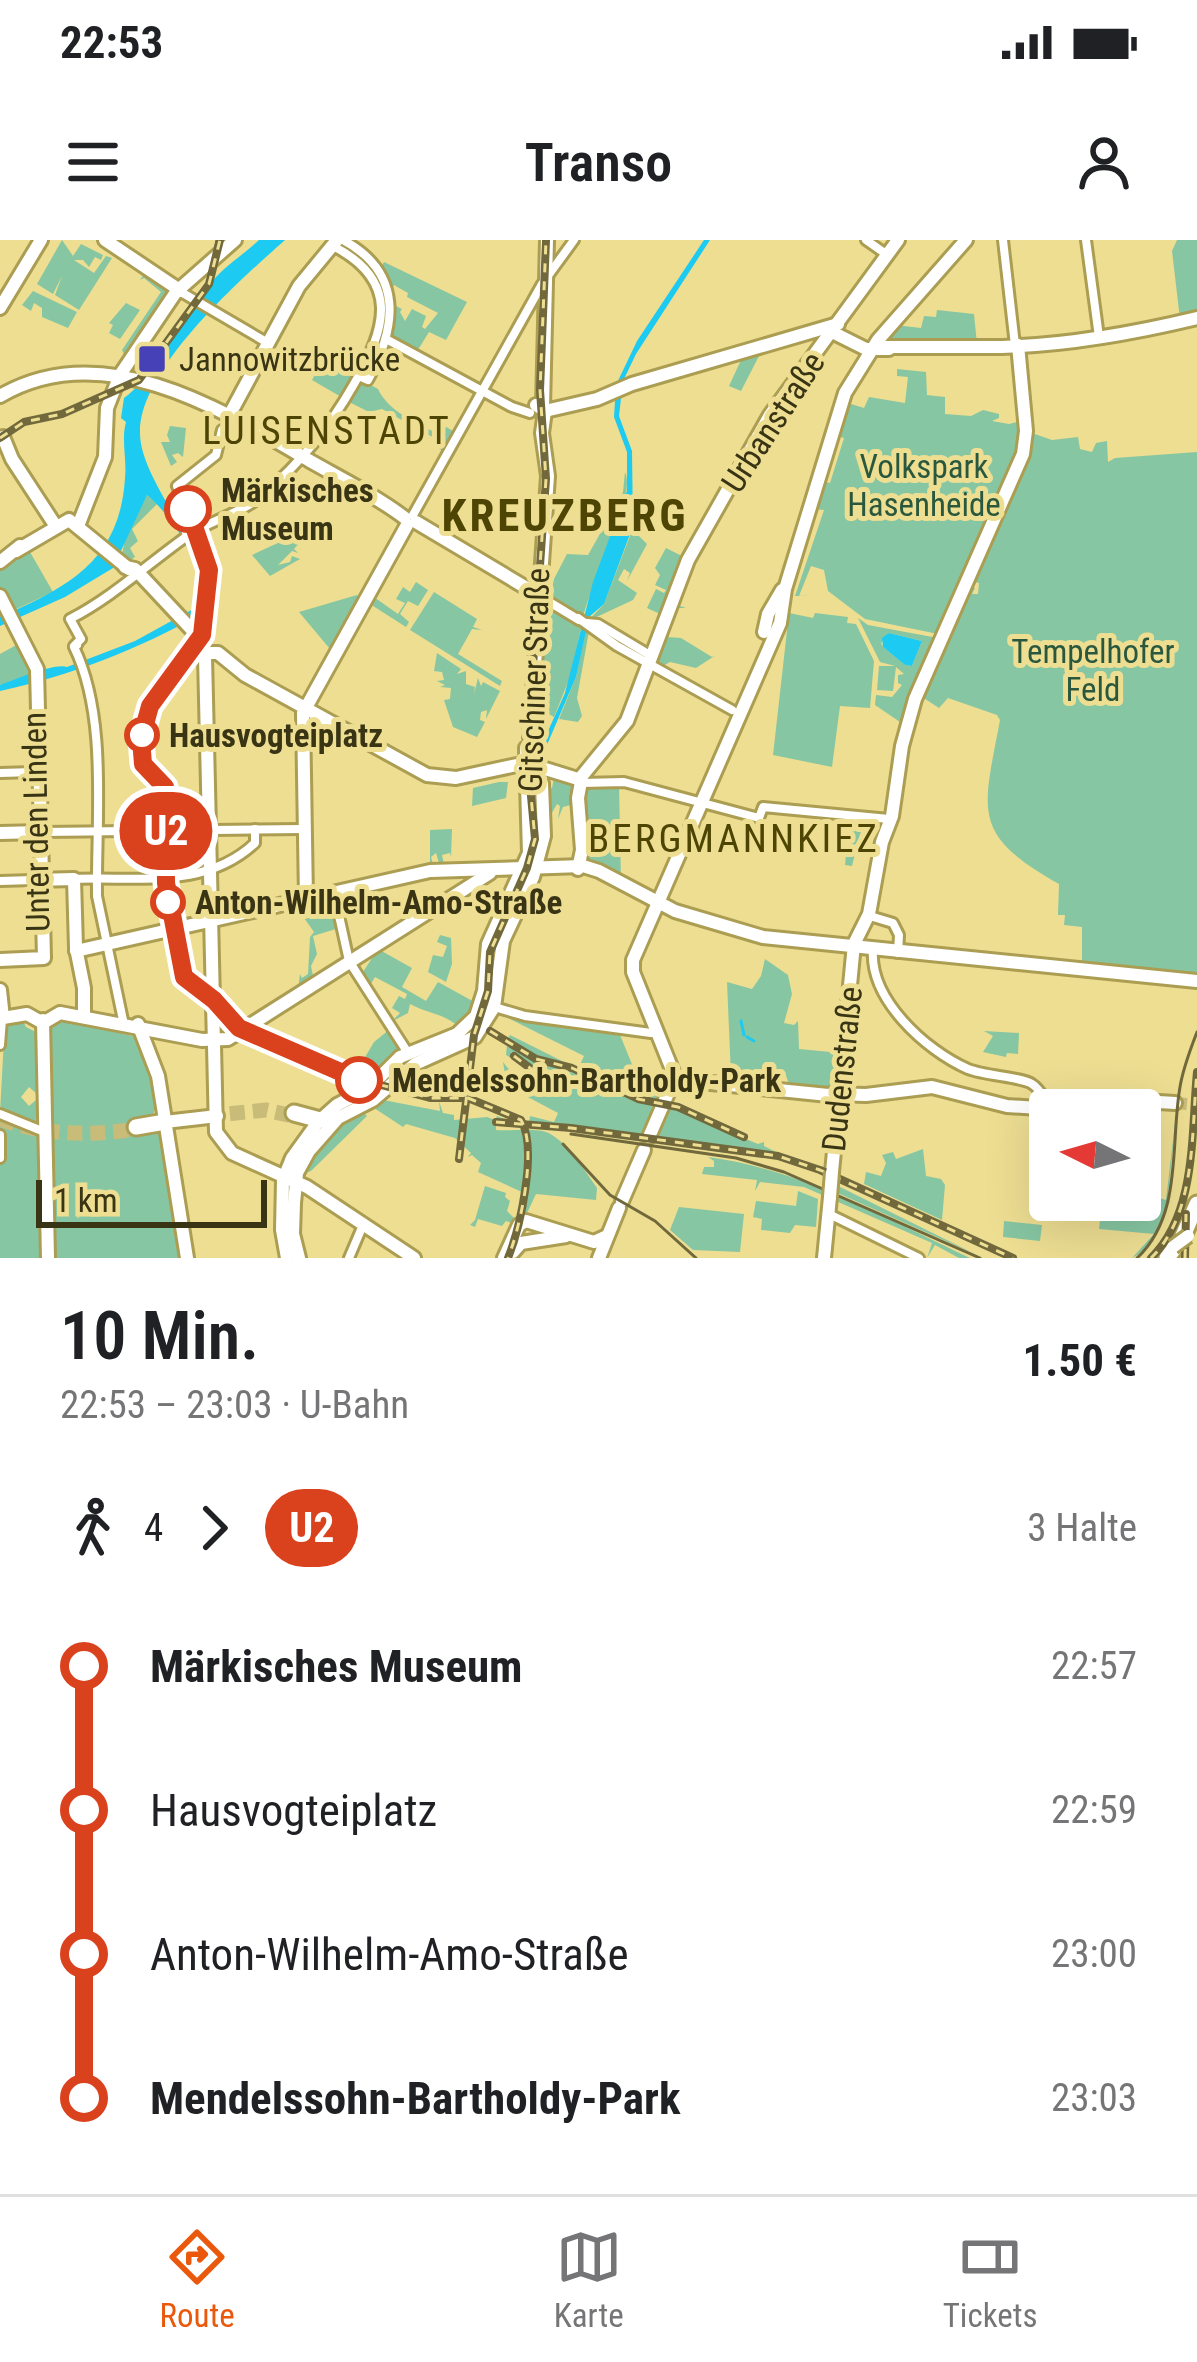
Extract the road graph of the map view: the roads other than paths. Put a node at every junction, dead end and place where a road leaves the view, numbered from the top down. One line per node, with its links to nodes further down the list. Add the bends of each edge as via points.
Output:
1 (39, 240): 15 (main road)
2 (105, 240): 14 (main road)
3 (116, 240): 14 (main road)
4 (233, 240): 14 (main road)
5 (545, 240): 13 (main road, Gitschiner Straße)
6 (572, 240): 13 (street)
7 (866, 240): 12 (street)
8 (1003, 240): 22 (street)
9 (1087, 240): 18 (street)
10 (335, 241): 19 (street, via 372,280); 20 (main road)
11 (965, 241): 21 (main road)
12 (890, 248): 17 (main road, Urbanstraße)
13 (546, 278): 24 (street); 27 (main road, Gitschiner Straße)
14 (178, 289): 20 (street); 23 (main road)
15 (0, 304)
16 (1197, 318): 18 (main road)
17 (830, 331): 21 (main road); 27 (main road); 41 (main road, Urbanstraße, via 688,555)
18 (1097, 333): 22 (main road)
19 (384, 338): 24 (street); 30 (street)
20 (268, 343): 26 (main road)
21 (871, 347): 22 (main road); 48 (main road, via 847,387 769,632)
22 (1017, 347): 49 (main road, via 1021,461 916,695)
23 (116, 378): 25 (main road, via 54,374); 26 (main road); 34 (main road, via 103,460)
24 (482, 391): 27 (street); 32 (street)
25 (0, 397)
26 (230, 414): 28 (street); 30 (main road)
27 (540, 416): 38 (main road, Gitschiner Straße, via 546,479)
28 (222, 430): 31 (street); 31 (street)
29 (3, 444): 33 (main road)
30 (304, 457): 32 (main road); 35 (street, via 259,498)
31 (207, 463): 35 (street, via 177,487)
32 (412, 517): 38 (main road); 42 (main road)
33 (56, 523): 34 (main road, via 71,517); 36 (main road)
34 (80, 525): 37 (main road)
35 (192, 532): 37 (street)
36 (0, 562)
37 (130, 569): 40 (main road); 54 (street, via 74,622 94,712)
38 (539, 596): 41 (street); 45 (main road, Gitschiner Straße)
39 (8, 611): 44 (main road, Unter den Linden, via 36,679)
40 (201, 648): 42 (main road); 52 (main road)
41 (651, 661): 43 (street); 47 (main road, Urbanstraße, via 622,729)
42 (305, 706): 45 (main road, via 432,780 509,765); 51 (main road)
43 (732, 710)
44 (36, 767): 46 (street); 55 (main road, Unter den Linden)
45 (537, 768): 47 (main road); 50 (main road); 50 (main road, Gitschiner Straße)
46 (0, 773)
47 (582, 781): 48 (street); 57 (main road)
48 (697, 801): 49 (street, via 759,818 773,808); 67 (main road)
49 (889, 826): 68 (main road)
50 (537, 827): 60 (main road)
51 (304, 829): 53 (street); 66 (main road)
52 (214, 830): 53 (street); 54 (street); 58 (main road)
53 (255, 830): 58 (street, via 244,853)
54 (97, 831): 55 (street); 61 (street)
55 (38, 832): 56 (main road); 64 (main road, Unter den Linden)
56 (0, 833)
57 (576, 869): 60 (main road); 67 (main road)
58 (210, 870): 61 (street, via 188,878); 69 (main road)
59 (486, 872): 60 (main road); 65 (main road, via 430,871); 75 (main road)
60 (529, 872): 78 (main road, via 489,942)
61 (97, 878): 62 (street); 70 (street)
62 (74, 879): 64 (main road); 71 (main road)
63 (0, 880): 64 (street)
64 (39, 880): 74 (main road, Unter den Linden, via 40,958)
65 (334, 892): 66 (main road); 75 (street)
66 (306, 899): 69 (main road)
67 (653, 903): 72 (main road, via 744,936); 83 (main road, via 625,966); 87 (main road, via 632,968)
68 (870, 917): 72 (main road); 73 (street, via 891,927)
69 (211, 920): 70 (main road); 84 (main road)
70 (107, 944): 71 (main road); 82 (street)
71 (76, 951): 79 (main road)
72 (860, 952): 73 (main road); 88 (street, via 906,1022 943,1055); 89 (main road, Dudenstraße)
73 (896, 952): 76 (main road)
74 (0, 960)
75 (350, 962): 84 (main road, via 238,1033); 86 (street)
76 (1191, 983)
77 (0, 990): 80 (main road)
78 (487, 1005): 83 (street); 86 (main road, via 464,1030)
79 (84, 1016): 81 (main road, via 58,1012); 82 (main road)
80 (2, 1017): 81 (main road, via 26,1011); 85 (street)
81 (42, 1021): 98 (main road); 110 (main road)
82 (135, 1026): 84 (main road); 95 (main road, via 150,1046)
83 (651, 1033): 87 (main road)
84 (210, 1042): 94 (main road)
85 (0, 1045)
86 (411, 1058): 96 (main road, via 373,1100); 96 (main road, via 394,1061)
87 (673, 1081): 89 (main road); 102 (main road)
88 (1036, 1089)
89 (844, 1095): 90 (main road, via 943,1089 988,1106); 104 (main road, Dudenstraße, bridge)
90 (1029, 1106)
91 (1053, 1106): 91 (main road, via 1106,1100 1175,1103 1119,1099)
92 (0, 1114): 98 (street)
93 (293, 1114): 96 (highway)
94 (216, 1115): 95 (main road); 101 (main road, via 215,1132 230,1152)
95 (164, 1116): 97 (highway); 111 (main road)
96 (323, 1125): 101 (main road)
97 (136, 1126)
98 (42, 1131): 110 (main road)
99 (0, 1135): 100 (street)
100 (0, 1158)
101 (292, 1174): 105 (main road); 112 (main road, via 282,1230); 113 (main road)
102 (622, 1201)
103 (1197, 1208): 109 (highway)
104 (828, 1214): 117 (main road, Dudenstraße); 118 (street)
105 (363, 1225): 114 (street); 115 (main road)
106 (1193, 1232): 109 (highway)
107 (564, 1234): 108 (main road); 116 (main road, via 519,1244); 116 (main road, via 523,1222)
108 (606, 1245)
109 (1170, 1256)
110 (46, 1258)
111 (187, 1258)
112 (287, 1258)
113 (298, 1258)
114 (350, 1258)
115 (414, 1258)
116 (507, 1258)
117 (824, 1258)
118 (919, 1258)

